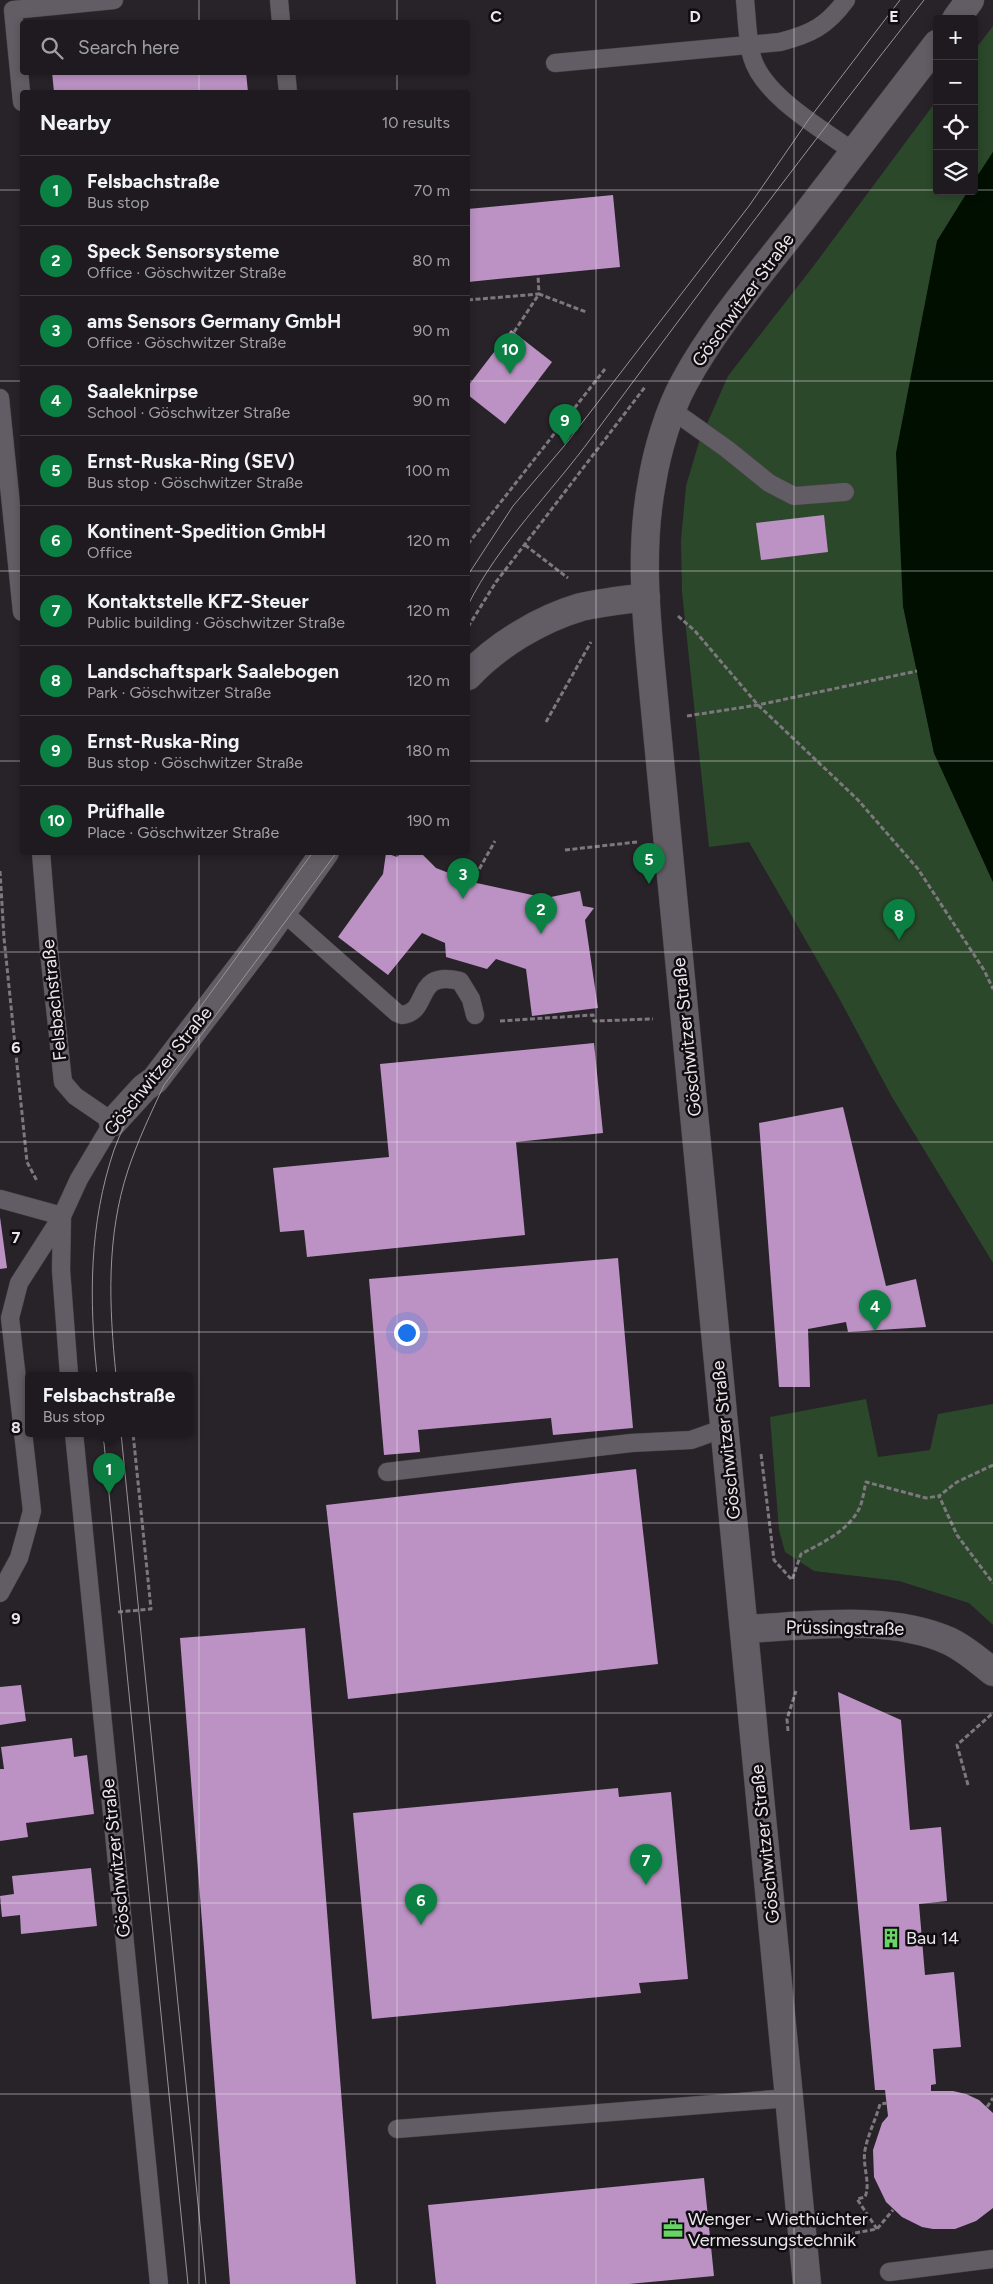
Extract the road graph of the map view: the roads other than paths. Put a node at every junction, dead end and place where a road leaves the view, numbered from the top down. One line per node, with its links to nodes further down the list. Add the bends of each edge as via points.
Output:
1 (114, 0): 12 (lane, via 12,10)
2 (279, 0): 7 (lane)
3 (745, 0): 8 (lane)
4 (846, 0): 8 (lane, via 838,12 815,31 780,42)
5 (970, 0): 6 (main road)
6 (959, 15)
7 (281, 20)
8 (750, 46): 10 (lane); 14 (lane, via 758,69 781,99)
9 (933, 49): 14 (main road, Göschwitzer Straße)
10 (555, 62)
11 (286, 75): 13 (lane)
12 (21, 90)
13 (288, 90)
14 (854, 152): 16 (main road, Göschwitzer Straße, via 697,360)
15 (0, 398): 18 (lane)
16 (672, 410): 17 (lane, via 769,483 794,496); 19 (main road, Göschwitzer Straße, via 652,482 645,539)
17 (846, 492)
18 (20, 593)
19 (646, 597): 20 (main road, via 583,607 552,617 521,634); 29 (main road, Göschwitzer Straße)
20 (470, 674)
21 (41, 855): 25 (lane, Felsbachstraße, via 63,1082 75,1096)
22 (322, 855): 23 (main road, Göschwitzer Straße)
23 (282, 912): 24 (lane, via 397,1013 413,1012 432,982 442,978 460,981 471,999); 25 (main road, Göschwitzer Straße, via 154,1080)
24 (475, 1015)
25 (113, 1122): 27 (lane, Göschwitzer Straße, via 79,1179)
26 (0, 1199): 27 (lane)
27 (62, 1216): 28 (lane, Göschwitzer Straße, via 61,1270); 32 (lane, via 19,1283 10,1318 32,1511 19,1558)
28 (69, 1372)
29 (725, 1428): 31 (lane, via 691,1440 631,1443); 33 (main road, Göschwitzer Straße)
30 (74, 1437): 39 (lane, Göschwitzer Straße)
31 (387, 1472)
32 (0, 1593)
33 (745, 1629): 34 (main road, Prüssingstraße, via 886,1625 913,1629 951,1642); 35 (main road, Göschwitzer Straße)
34 (993, 1672)
35 (789, 2098): 36 (lane); 40 (main road, Göschwitzer Straße)
36 (397, 2129)
37 (993, 2259): 38 (lane)
38 (889, 2272)
39 (159, 2284)
40 (807, 2284)

